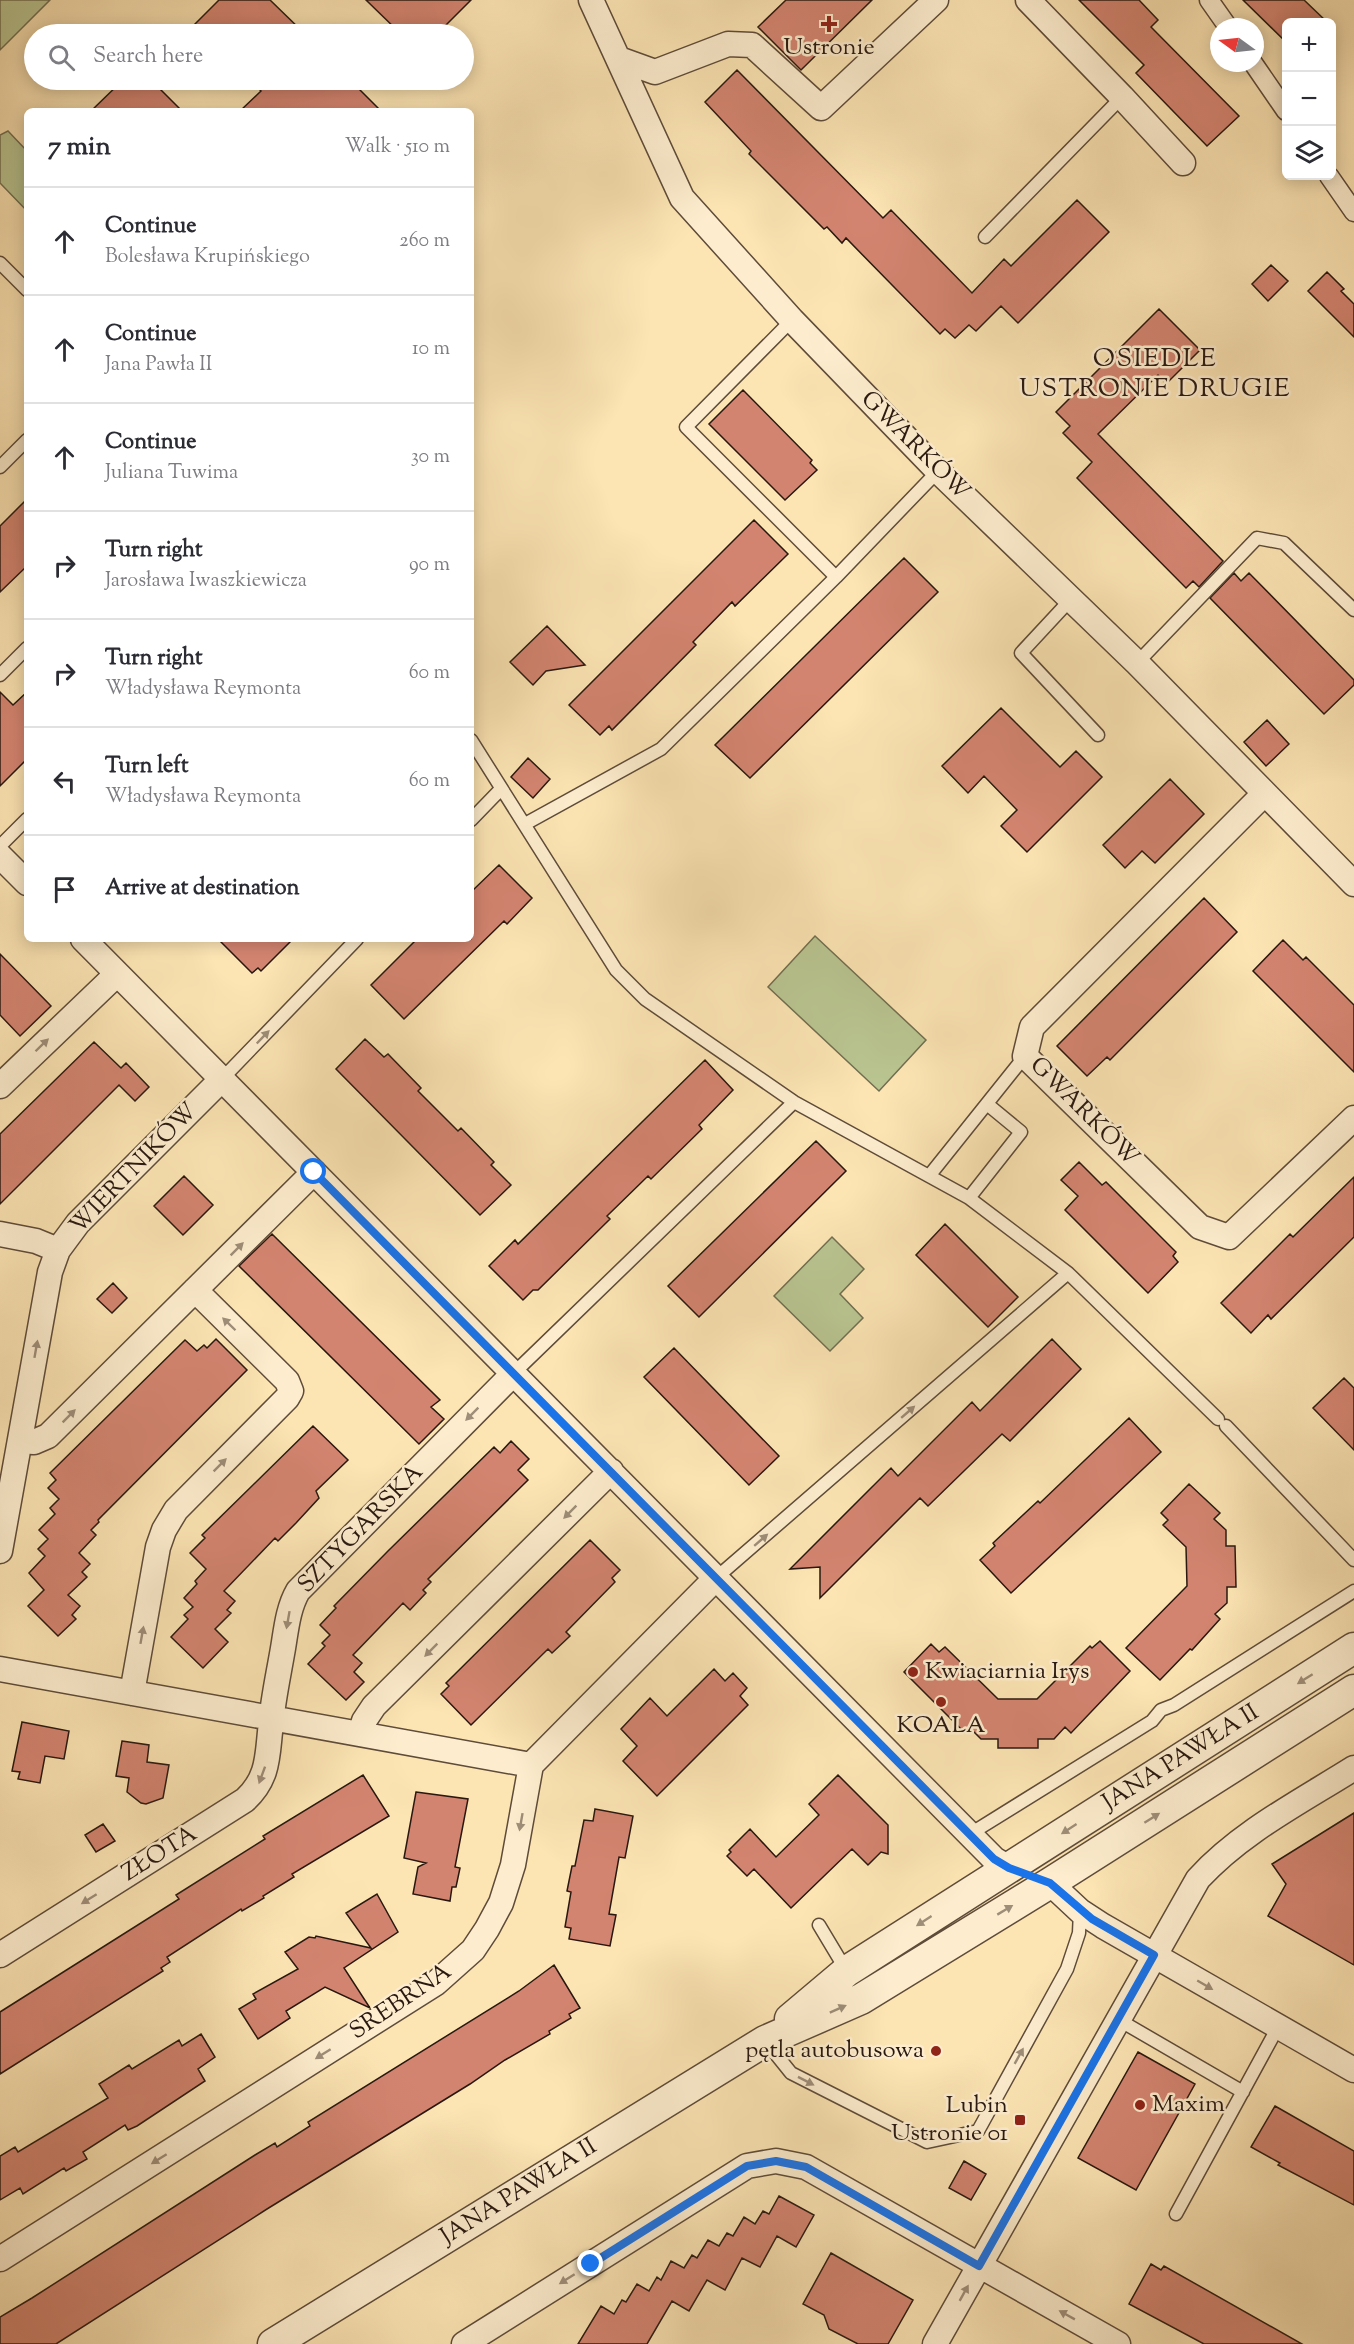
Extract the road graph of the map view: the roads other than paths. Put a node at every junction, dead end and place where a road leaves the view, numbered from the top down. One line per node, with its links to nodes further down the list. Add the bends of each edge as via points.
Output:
1 (591, 0): 6 (street, GWARKÓW)
2 (936, 0): 6 (street, via 821,108 752,45 728,44 656,72)
3 (1028, 0): 8 (street)
4 (1209, 0): 5 (street)
5 (1222, 18)
6 (619, 59): 16 (street, GWARKÓW, via 682,198)
7 (1259, 72): 9 (street)
8 (1122, 97): 10 (street); 13 (lane)
9 (1282, 104)
10 (1183, 163)
11 (1332, 180): 12 (street)
12 (1354, 212)
13 (985, 237)
14 (0, 263): 15 (lane)
15 (24, 287)
16 (792, 320): 19 (street, GWARKÓW); 20 (lane, via 686,427)
17 (24, 443): 18 (lane)
18 (0, 467)
19 (938, 471): 20 (lane); 21 (street, GWARKÓW)
20 (836, 577): 32 (lane, via 661,749)
21 (1072, 598): 24 (street, GWARKÓW); 26 (lane, via 1021,653)
22 (1354, 610): 24 (lane, via 1284,543 1257,538)
23 (24, 651): 25 (lane)
24 (1137, 663): 29 (street, GWARKÓW)
25 (0, 675)
26 (1098, 735)
27 (474, 745): 28 (lane)
28 (501, 789): 30 (lane); 32 (lane)
29 (1264, 794): 36 (street, GWARKÓW); 40 (street, GWARKÓW, via 1032,1027)
30 (474, 817)
31 (24, 822): 33 (lane)
32 (525, 824): 43 (lane, via 616,970 645,999)
33 (0, 846)
34 (0, 856): 35 (street)
35 (24, 880)
36 (1354, 884)
37 (86, 942): 39 (street)
38 (354, 942): 41 (lane, one-way to 38)
39 (117, 974): 41 (street); 42 (street, one-way to 39)
40 (1025, 1056): 44 (lane); 45 (street, GWARKÓW, via 1200,1227 1229,1236)
41 (222, 1079): 46 (street); 50 (street, WIERTNIKÓW, via 78,1223)
42 (0, 1086)
43 (794, 1102): 47 (lane); 53 (lane)
44 (987, 1104): 47 (lane); 48 (lane, via 1021,1132)
45 (1354, 1118)
46 (314, 1172): 52 (street, one-way to 46); 53 (street)
47 (929, 1176): 48 (lane)
48 (969, 1198): 51 (lane)
49 (0, 1234): 50 (street)
50 (58, 1250): 54 (street, WIERTNIKÓW, one-way to 50, via 50,1272)
51 (1068, 1273): 57 (lane, via 1222,1423); 58 (lane, one-way to 51)
52 (195, 1290): 54 (street, one-way to 52, via 48,1437); 63 (street, one-way to 52, via 158,1547 166,1526 176,1510 291,1391 288,1382)
53 (514, 1373): 55 (street); 64 (street, SZTYGARSKA, one-way to 64, via 301,1586 290,1610)
54 (20, 1441): 56 (street, WIERTNIKÓW)
55 (611, 1471): 58 (street); 65 (street, one-way to 65, via 374,1706)
56 (0, 1551)
57 (1354, 1560)
58 (716, 1578): 66 (street); 68 (street)
59 (1354, 1591): 68 (lane)
60 (1354, 1648): 69 (street, JANA PAWŁA II, one-way to 69)
61 (0, 1669): 63 (street)
62 (1354, 1690): 70 (street, JANA PAWŁA II, one-way to 62)
63 (132, 1693): 64 (street)
64 (271, 1718): 65 (street); 73 (street, ZŁOTA, one-way to 73, via 265,1773 245,1800)
65 (360, 1734): 66 (street)
66 (531, 1765): 82 (street, SREBRNA, one-way to 82, via 505,1894 484,1934 452,1971)
67 (1354, 1768): 74 (street, via 1218,1857 1198,1879)
68 (970, 1834): 69 (street, via 994,1859)
69 (1009, 1868): 70 (street); 75 (street, JANA PAWŁA II, one-way to 75)
70 (1050, 1883): 71 (street); 78 (street, JANA PAWŁA II, one-way to 70, via 861,1999)
71 (1080, 1911): 74 (street); 78 (lane, one-way to 71, via 791,2073 927,2142 978,2131 1067,1969 1079,1933)
72 (819, 1925): 75 (lane)
73 (0, 1955)
74 (1154, 1955): 76 (street); 77 (street, one-way to 77)
75 (847, 1971): 78 (street, JANA PAWŁA II)
76 (1119, 2020): 80 (lane); 83 (street)
77 (1278, 2027): 79 (street); 80 (lane)
78 (765, 2041): 85 (street, JANA PAWŁA II)
79 (1354, 2070)
80 (1243, 2092): 81 (lane)
81 (1176, 2214)
82 (0, 2259)
83 (979, 2266): 84 (street, one-way to 84, via 806,2167 776,2161 747,2166); 86 (street, one-way to 83); 87 (street, one-way to 83)
84 (477, 2341)
85 (273, 2344)
86 (935, 2344)
87 (1118, 2344)

